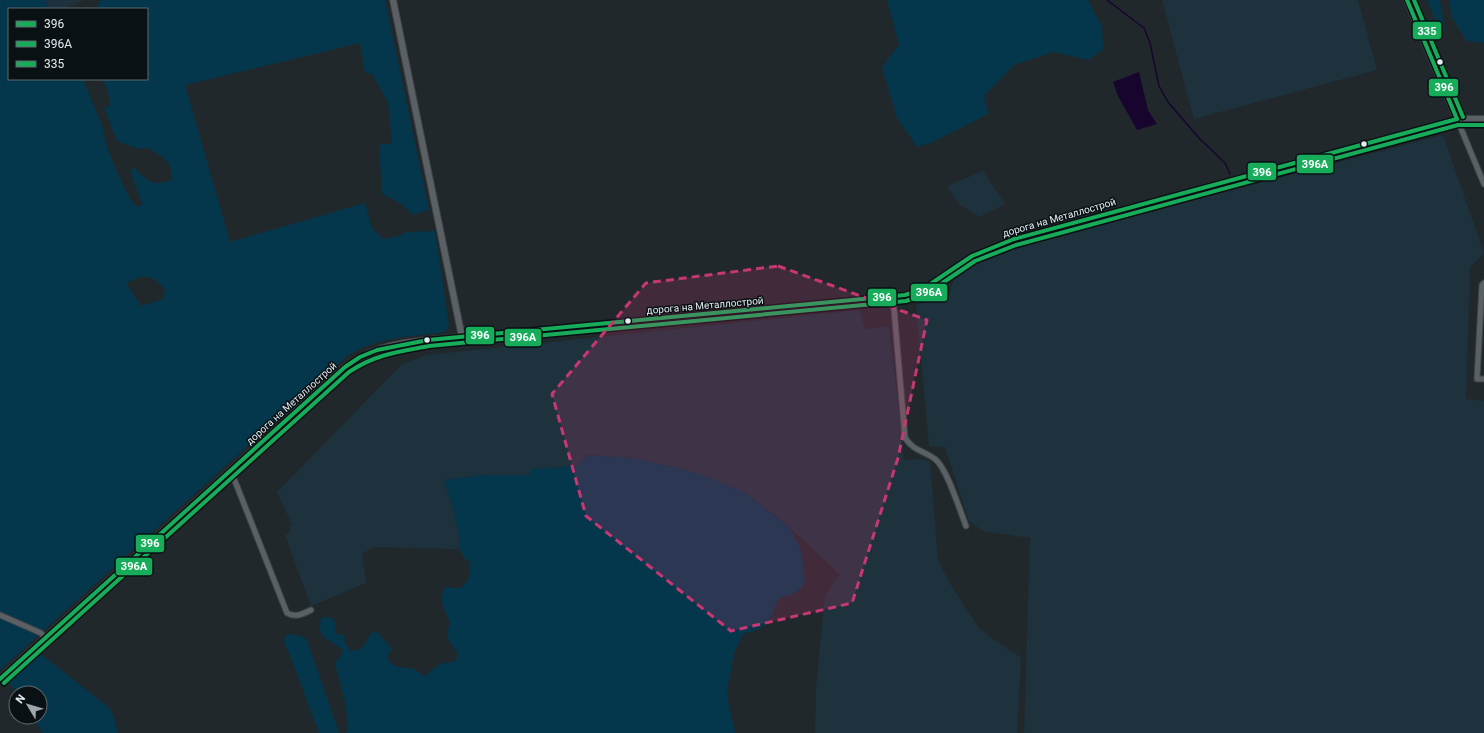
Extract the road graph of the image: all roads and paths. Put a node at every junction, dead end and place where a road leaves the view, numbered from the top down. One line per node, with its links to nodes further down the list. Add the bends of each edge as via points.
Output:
1 (393, 0): 8 (street)
2 (1407, 0): 3 (street)
3 (1458, 119): 4 (street, дорога на Металлострой); 5 (street); 7 (street, дорога на Металлострой, via 1014,239 972,256 924,288)
4 (1484, 119)
5 (1484, 184)
6 (1484, 283): 9 (street, via 1477,379)
7 (893, 297): 8 (street, дорога на Металлострой); 11 (street, via 905,438 911,446 936,459 942,467)
8 (462, 336): 10 (street, дорога на Металлострой, via 399,345 360,357 345,367)
9 (1484, 379)
10 (231, 471): 12 (street, via 287,613 291,616); 14 (street, дорога на Металлострой)
11 (966, 526)
12 (311, 610)
13 (0, 616): 14 (street, via 41,634)
14 (46, 639): 15 (street, дорога на Металлострой)
15 (0, 679)

